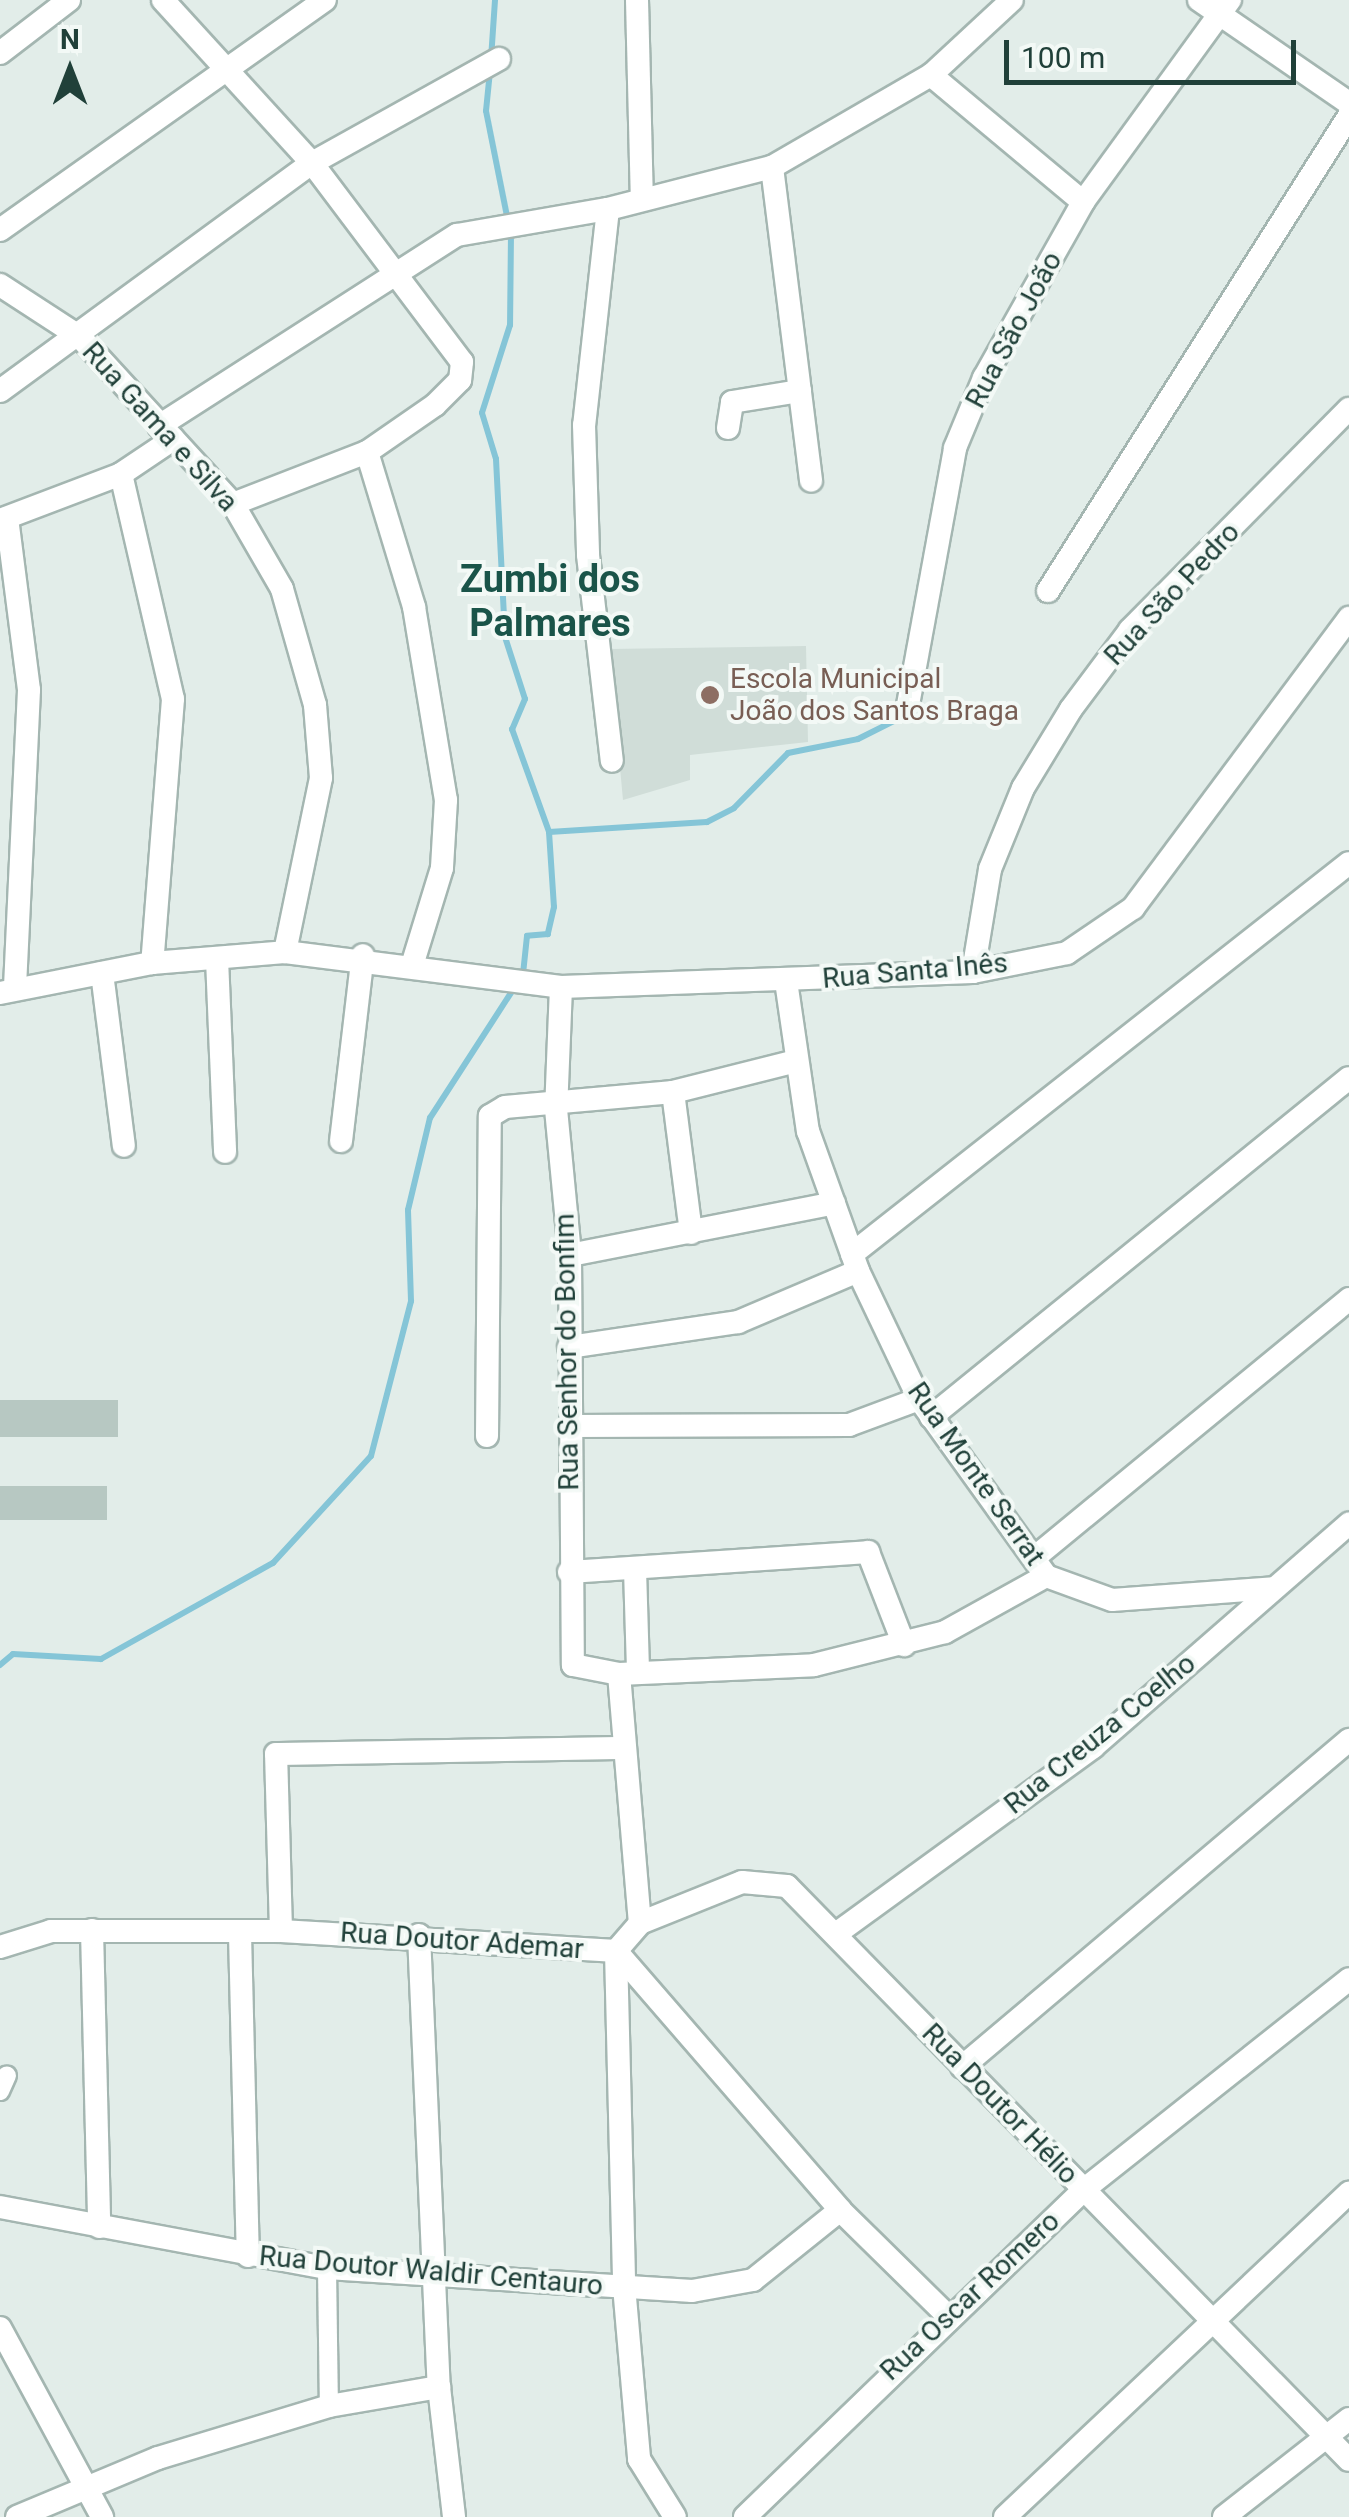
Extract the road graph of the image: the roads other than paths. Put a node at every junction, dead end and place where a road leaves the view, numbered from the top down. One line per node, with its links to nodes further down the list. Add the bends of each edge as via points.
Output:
1 (69, 0): 8 (street)
2 (164, 0): 10 (street)
3 (325, 0): 10 (street)
4 (637, 0): 16 (street)
5 (1012, 0): 11 (street)
6 (1200, 0): 7 (street)
7 (1225, 8): 12 (street); 17 (street, Rua São João)
8 (0, 53)
9 (499, 60): 14 (street)
10 (226, 63): 14 (street); 19 (street)
11 (931, 75): 15 (street); 17 (street)
12 (1349, 102)
13 (1349, 116): 33 (street)
14 (312, 163): 20 (street); 22 (street)
15 (772, 166): 16 (street); 24 (street)
16 (642, 199): 18 (street)
17 (1082, 202): 35 (street, Rua São João, via 954,448)
18 (608, 210): 20 (street, via 489,223); 36 (street, via 584,425 588,555)
19 (0, 230)
20 (397, 270): 27 (street); 28 (street, via 462,362 460,380)
21 (0, 286): 22 (street, Rua Gama e Silva)
22 (80, 338): 23 (street); 27 (street, Rua Gama e Silva)
23 (0, 391)
24 (800, 391): 26 (street, via 732,402); 30 (street)
25 (1349, 411): 43 (street, Rua São Pedro, via 1130,630 1070,709 1023,788 990,869)
26 (728, 428)
27 (166, 432): 29 (street); 31 (street, Rua Gama e Silva)
28 (368, 452): 31 (street); 41 (street, via 414,607 446,800 442,868)
29 (121, 474): 32 (street); 42 (street, via 173,699)
30 (810, 481)
31 (233, 504): 38 (street, Rua Gama e Silva, via 282,589 315,706 321,778)
32 (4, 519): 47 (street, via 28,690)
33 (1048, 591)
34 (1349, 618): 43 (street, Rua Santa Inês, via 1133,908 1067,953)
35 (908, 706)
36 (612, 761)
37 (1349, 862): 58 (street)
38 (285, 952): 39 (street, Rua Santa Inês); 40 (street, Rua Santa Inês)
39 (362, 955): 41 (street, Rua Santa Inês); 52 (street)
40 (216, 959): 42 (street, Rua Santa Inês); 54 (street)
41 (413, 962): 46 (street, Rua Santa Inês)
42 (152, 964): 44 (street, Rua Santa Inês)
43 (973, 972): 45 (street, Rua Santa Inês)
44 (102, 974): 47 (street, Rua Santa Inês); 53 (street)
45 (786, 980): 46 (street, Rua Santa Inês); 48 (street, Rua Monte Serrat)
46 (560, 987): 51 (street, Rua Senhor do Bonfim)
47 (7, 991)
48 (792, 1062): 50 (street); 55 (street, Rua Monte Serrat)
49 (1349, 1078): 61 (street)
50 (673, 1092): 51 (street); 56 (street)
51 (556, 1109): 57 (street, Rua Senhor do Bonfim); 63 (street, via 504,1107 486,1123)
52 (342, 1141)
53 (124, 1146)
54 (225, 1152)
55 (834, 1203): 56 (street); 58 (street, Rua Monte Serrat)
56 (691, 1234): 57 (street)
57 (570, 1255): 60 (street, Rua Senhor do Bonfim)
58 (855, 1263): 60 (street, via 738,1322); 61 (street, Rua Monte Serrat)
59 (1349, 1298): 65 (street)
60 (569, 1347): 62 (street, Rua Senhor do Bonfim)
61 (925, 1408): 62 (street, via 849,1425); 65 (street, Rua Monte Serrat)
62 (570, 1426): 67 (street, Rua Senhor do Bonfim)
63 (487, 1436)
64 (1349, 1524): 68 (street, Rua Creuza Coelho)
65 (1040, 1567): 68 (street, Rua Monte Serrat, via 1112,1600); 69 (street, via 980,1617)
66 (635, 1570): 67 (street); 69 (street, via 868,1552); 70 (street)
67 (569, 1572): 70 (street, Rua Senhor do Bonfim, via 569,1657 577,1668)
68 (1274, 1588): 76 (street, Rua Creuza Coelho, via 1093,1747)
69 (904, 1645): 70 (street, via 814,1665)
70 (628, 1674): 72 (street)
71 (1349, 1740): 82 (street)
72 (620, 1748): 73 (street); 75 (street, via 276,1754)
73 (640, 1923): 76 (street, Rua Doutor Hélio, via 759,1878 787,1886); 80 (street, Rua Doutor Hélio)
74 (92, 1930): 77 (street, Rua Doutor Ademar); 79 (street, Rua Doutor Ademar); 87 (street)
75 (282, 1931): 77 (street, Rua Doutor Ademar); 78 (street, Rua Doutor Ademar)
76 (840, 1931): 82 (street, Rua Doutor Hélio)
77 (240, 1934): 88 (street)
78 (419, 1935): 80 (street, Rua Doutor Ademar); 90 (street)
79 (0, 1947)
80 (616, 1951): 86 (street, Rua Doutor Ademar); 91 (street)
81 (1349, 1979): 83 (street, Rua Oscar Romero)
82 (962, 2067): 83 (street, Rua Doutor Hélio)
83 (1082, 2191): 92 (street, Rua Oscar Romero); 93 (street, Rua Doutor Hélio)
84 (1349, 2192): 93 (street)
85 (0, 2207): 87 (street, Rua Doutor Waldir Centauro)
86 (840, 2210): 91 (street, Rua Doutor Waldir Centauro, via 753,2280 692,2291); 92 (street, Rua Doutor Ademar)
87 (99, 2228): 88 (street, Rua Doutor Waldir Centauro)
88 (248, 2256): 89 (street, Rua Doutor Waldir Centauro)
89 (326, 2268): 90 (street, Rua Doutor Waldir Centauro); 96 (street)
90 (437, 2273): 91 (street, Rua Doutor Waldir Centauro); 95 (street)
91 (624, 2286): 104 (street, via 641,2470)
92 (946, 2314): 105 (street, Rua Oscar Romero)
93 (1211, 2314): 98 (street, Rua Doutor Hélio); 106 (street)
94 (0, 2328): 100 (street)
95 (439, 2387): 96 (street); 103 (street)
96 (330, 2406): 100 (street)
97 (1349, 2418): 98 (street)
98 (1327, 2436): 99 (street, Rua Doutor Hélio); 107 (street)
99 (1349, 2460)
100 (85, 2482): 101 (street); 102 (street)
101 (17, 2517)
102 (102, 2517)
103 (454, 2517)
104 (675, 2517)
105 (746, 2517)
106 (1005, 2517)
107 (1224, 2517)

